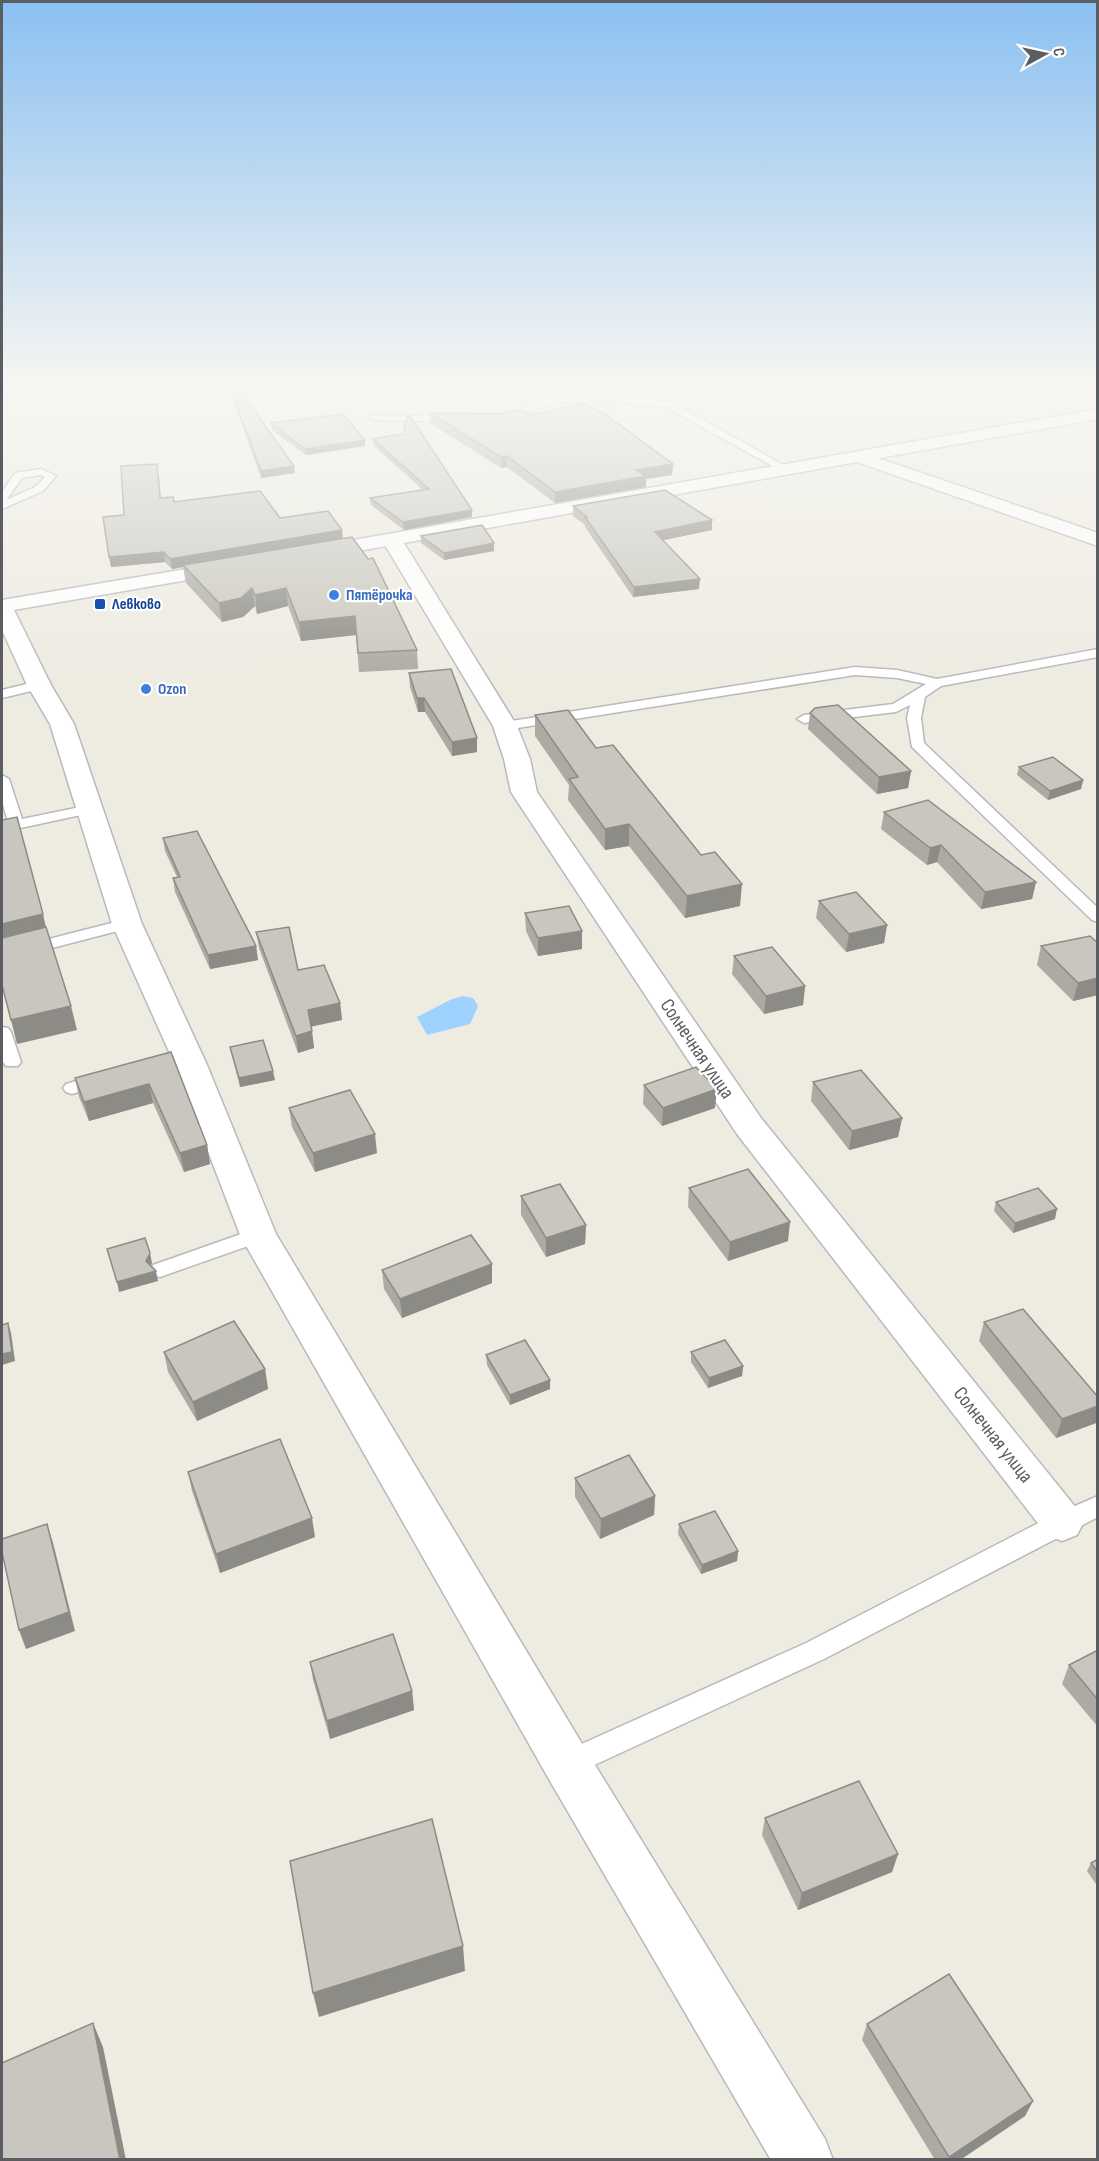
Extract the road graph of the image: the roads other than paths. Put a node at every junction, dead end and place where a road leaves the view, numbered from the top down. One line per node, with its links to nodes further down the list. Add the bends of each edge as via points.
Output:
1 (11, 486): 5 (lane)
2 (42, 486): 6 (lane)
3 (698, 486): 7 (street)
4 (943, 486): 8 (street)
5 (2, 499)
6 (2, 506)
7 (392, 540): 9 (street); 18 (street, Солнечная улица)
8 (1098, 540)
9 (291, 557)
10 (246, 565): 11 (street)
11 (2, 607): 14 (street)
12 (1098, 653): 13 (lane)
13 (937, 683): 16 (lane); 18 (lane, via 897,674 855,672)
14 (39, 685): 15 (lane); 20 (street, via 62,724)
15 (2, 694)
16 (919, 695): 17 (lane, via 896,708); 22 (lane, via 915,718 917,744)
17 (804, 719)
18 (505, 726): 32 (street, Солнечная улица, via 518,759 524,792 749,1126)
19 (2, 779): 21 (lane)
20 (90, 809): 21 (lane); 23 (street)
21 (9, 826)
22 (1098, 917)
23 (127, 924): 24 (lane); 29 (street)
24 (2, 956)
25 (2, 1032): 26 (lane)
26 (12, 1062)
27 (117, 1075): 28 (lane)
28 (72, 1088)
29 (258, 1235): 30 (lane); 33 (street)
30 (160, 1270)
31 (1098, 1506): 32 (lane)
32 (1062, 1522): 33 (lane, via 815,1651)
33 (567, 1764): 34 (street)
34 (804, 2160)

